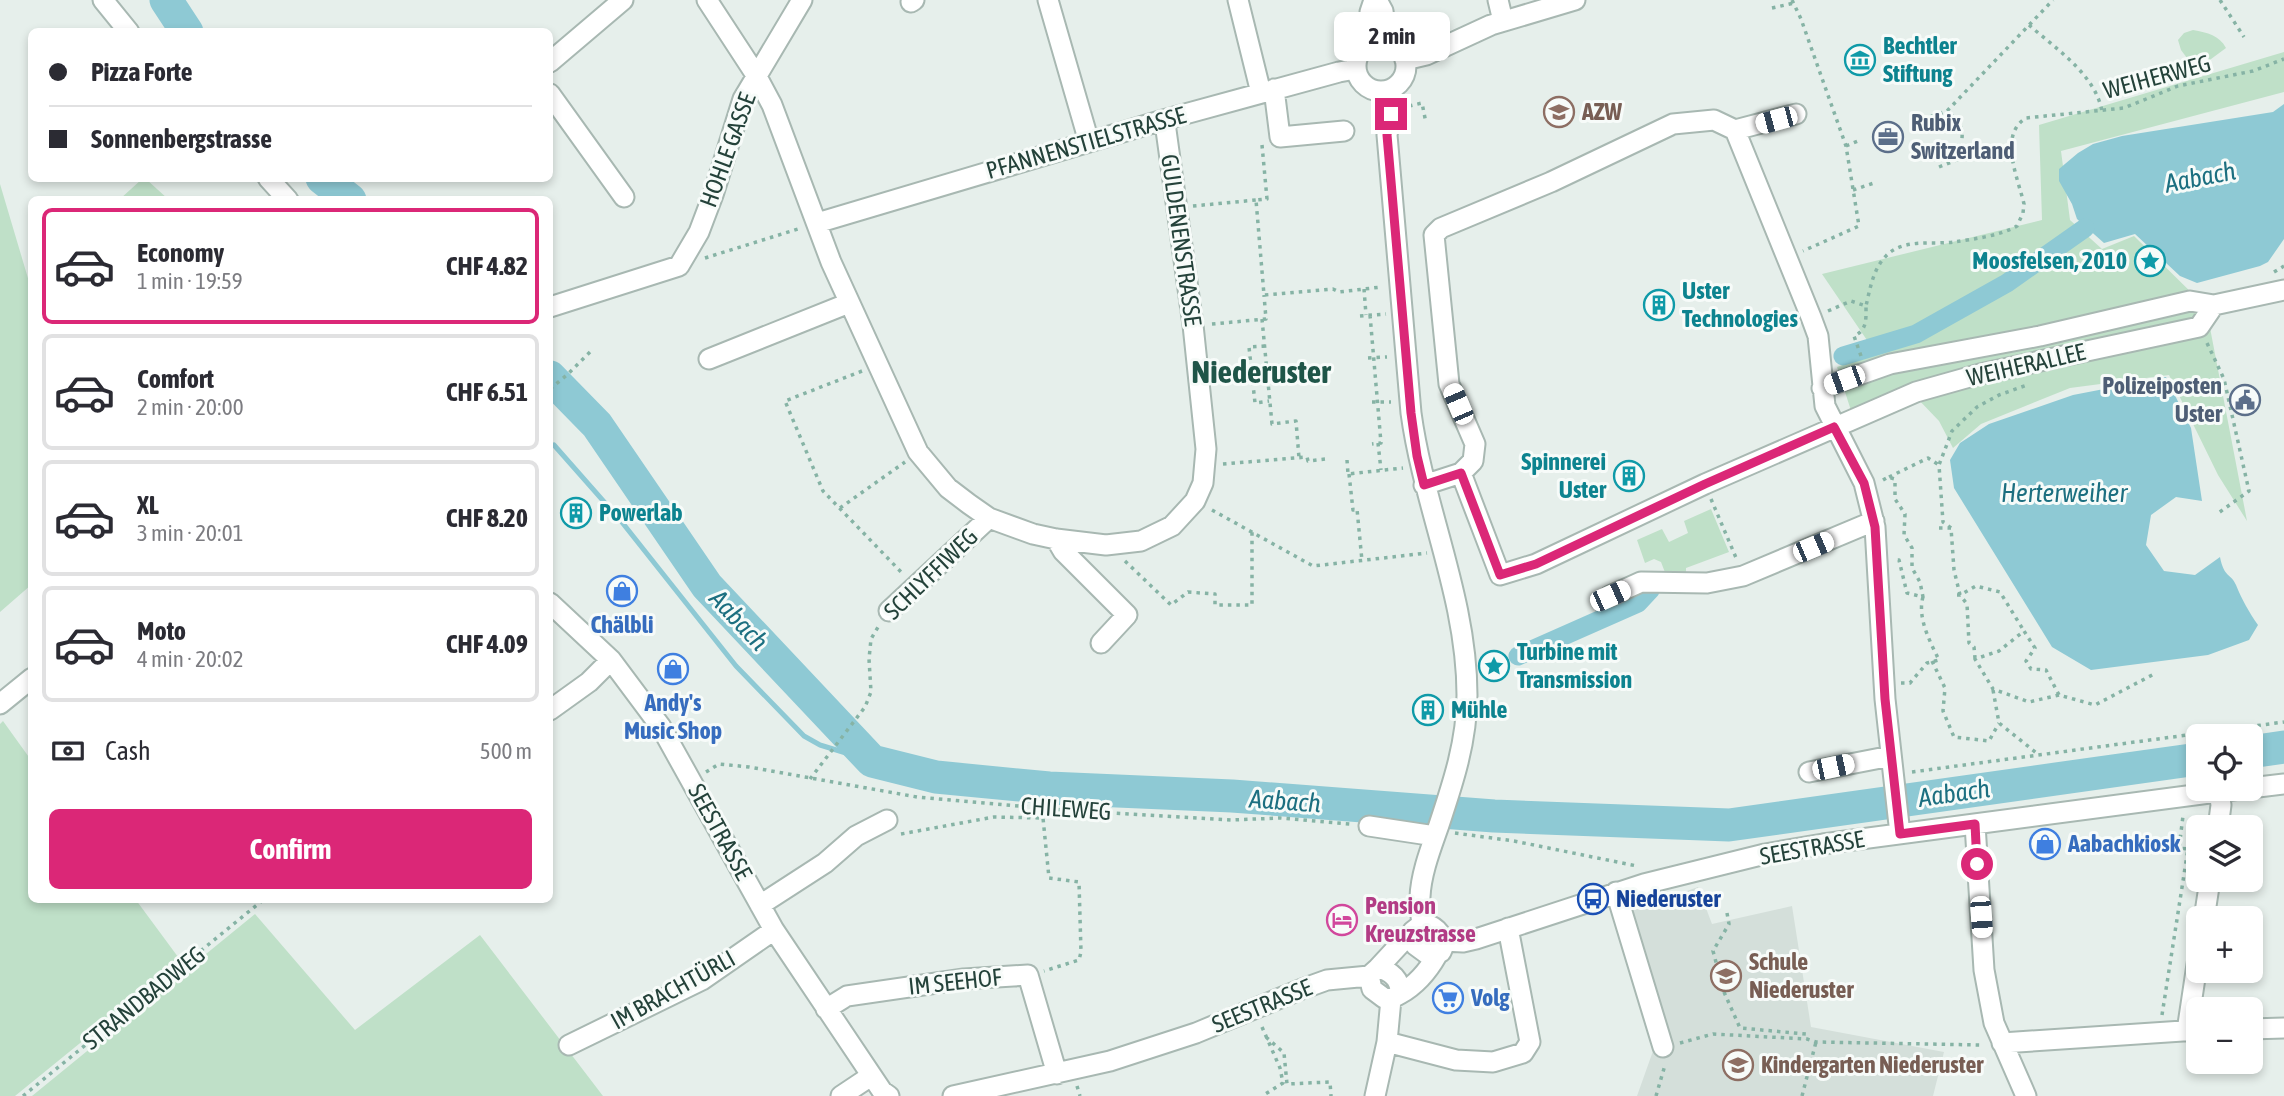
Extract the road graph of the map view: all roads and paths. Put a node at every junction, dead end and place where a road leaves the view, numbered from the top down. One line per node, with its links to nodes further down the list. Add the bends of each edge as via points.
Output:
1 (103, 0): 16 (street)
2 (623, 0): 19 (street)
3 (707, 0): 23 (street, GULDENENSTRASSE)
4 (802, 0): 23 (street, HOHLE GASSE)
5 (1048, 0): 37 (street)
6 (1238, 0): 25 (street)
7 (1375, 0): 18 (street, via 1370,12)
8 (1499, 0): 14 (street)
9 (1575, 0): 14 (street)
10 (2053, 0): 15 (path)
11 (2220, 0): 17 (path)
12 (1793, 2): 13 (path); 39 (path)
13 (1772, 8)
14 (1503, 21): 21 (street)
15 (2029, 24): 28 (path); 29 (path, via 2088,80)
16 (126, 28)
17 (2244, 37)
18 (1378, 43): 21 (street, via 1401,51); 22 (street, via 1362,50)
19 (553, 59)
20 (2284, 59): 29 (path, WEIHERWEG)
21 (1405, 60): 24 (street, via 1402,79)
22 (1356, 69): 24 (street, via 1359,78); 25 (street, PFANNENSTIELSTRASSE)
23 (756, 75): 48 (street, GULDENENSTRASSE); 49 (street, HOHLE GASSE, via 743,99 699,232)
24 (1382, 89): 61 (street, via 1379,115 1387,135)
25 (1268, 91): 31 (street, PFANNENSTIELSTRASSE); 35 (street, via 1280,137)
26 (553, 98): 45 (street)
27 (1404, 107): 33 (path, via 1422,103)
28 (1947, 111): 32 (path); 40 (path, via 1963,128 1960,152 1959,159)
29 (2102, 111): 59 (path, WEIHERWEG, via 2020,122 2011,141 2024,204 2017,226 1894,250 1874,274)
30 (1796, 114): 34 (street)
31 (1163, 120): 37 (street, PFANNENSTIELSTRASSE); 47 (street, GULDENENSTRASSE)
32 (1923, 120)
33 (1426, 123)
34 (1735, 130): 50 (street); 87 (street, via 1714,120 1673,124 1441,228 1434,236 1449,384 1475,444 1473,461)
35 (1343, 131)
36 (1858, 141): 39 (path)
37 (1089, 142): 48 (street, PFANNENSTIELSTRASSE)
38 (1262, 145): 46 (path, via 1268,199)
39 (1846, 146): 43 (path)
40 (1939, 167)
41 (272, 182): 44 (street)
42 (1874, 183): 43 (path)
43 (1853, 190): 50 (path, via 1859,226)
44 (284, 196)
45 (624, 197)
46 (1256, 200): 47 (path); 52 (path)
47 (1177, 208): 66 (street, GULDENENSTRASSE)
48 (817, 223): 49 (path); 57 (street, GULDENENSTRASSE)
49 (679, 266): 58 (street)
50 (1790, 266): 64 (street)
51 (1257, 275): 52 (path)
52 (1263, 275): 56 (path)
53 (1387, 287): 54 (path)
54 (1364, 289): 56 (path); 62 (path)
55 (2284, 290): 60 (street, WEIHERALLEE)
56 (1265, 295): 65 (path, via 1266,319)
57 (849, 303): 70 (street); 100 (street, GULDENENSTRASSE, via 918,452 948,488)
58 (553, 306)
59 (1866, 306): 64 (path, via 1851,301); 71 (path, via 1865,325 1854,336)
60 (2214, 306): 67 (street); 75 (street, WEIHERALLEE, via 2190,301 2027,339 1889,364)
61 (1402, 312): 62 (path); 89 (street)
62 (1368, 315): 63 (path); 78 (path)
63 (1360, 316)
64 (1811, 317): 75 (street, via 1818,336)
65 (1262, 319): 66 (path); 68 (path)
66 (1193, 325): 84 (street, GULDENENSTRASSE)
67 (2199, 327): 77 (street, WEIHERALLEE, via 1980,374 1916,392); 99 (path, via 2224,379 2249,491)
68 (1265, 346): 76 (path); 76 (path, via 1249,347 1255,403)
69 (590, 351): 74 (path)
70 (709, 359)
71 (1864, 365)
72 (867, 369): 96 (path, via 785,401 823,491)
73 (2029, 384): 85 (path, via 1977,407 1952,431)
74 (553, 386)
75 (1822, 388): 77 (street)
76 (1270, 401): 81 (path, via 1272,424 1296,422)
77 (1834, 427): 93 (street, WEIHERALLEE); 94 (street)
78 (1378, 443): 79 (path); 86 (path)
79 (1372, 444)
80 (909, 458): 96 (path)
81 (1299, 458): 82 (path); 84 (path)
82 (1326, 459)
83 (1347, 460): 88 (path)
84 (1206, 465): 105 (street, GULDENENSTRASSE, via 1195,501 1159,533 1122,545)
85 (1940, 465): 90 (path, via 1928,458); 103 (path, via 1943,522)
86 (1381, 470): 88 (path); 89 (path)
87 (1461, 473): 89 (street); 93 (street, WEIHERALLEE, via 1500,575 1536,564)
88 (1349, 474): 92 (path)
89 (1422, 476): 143 (street, via 1456,601 1465,653 1463,742)
90 (1888, 477): 94 (path); 114 (path, via 1895,479 1895,499 1905,514 1904,535 1912,548 1912,568)
91 (1344, 482): 92 (path)
92 (1350, 482): 98 (path)
93 (1705, 484): 110 (path)
94 (1865, 488): 101 (street)
95 (1204, 506): 104 (path)
96 (839, 509): 111 (path)
97 (1346, 510): 98 (path)
98 (1353, 510): 108 (path, via 1357,509)
99 (2217, 514)
100 (989, 518): 105 (street, GULDENENSTRASSE); 111 (street, SCHLYFFIWEG)
101 (1874, 522): 109 (street); 110 (street)
102 (1940, 528): 103 (path)
103 (1951, 528): 112 (path)
104 (1252, 531): 107 (path, via 1252,605 1215,605 1215,594 1188,592 1171,605); 108 (path, via 1313,566)
105 (1056, 539): 118 (street, via 1127,615)
106 (1416, 555): 108 (path)
107 (1125, 561)
108 (1362, 561)
109 (1877, 561): 114 (path, via 1899,560 1907,593); 132 (street)
110 (1743, 576): 113 (street, via 1707,583 1641,582)
111 (915, 586): 116 (street, SCHLYFFIWEG)
112 (1959, 595): 117 (path, via 1976,586 2000,592); 119 (path, via 1967,604)
113 (1610, 596)
114 (1923, 597): 121 (path, via 1920,606 1926,630 1939,660)
115 (553, 606): 120 (street, SEESTRASSE)
116 (890, 611): 135 (path, SCHLYFFIWEG, via 872,639 871,692 865,706)
117 (2024, 631): 119 (path, via 1999,651); 126 (path, via 2035,649 2026,662 2031,669 2046,670)
118 (1101, 643)
119 (1974, 659): 125 (path)
120 (611, 660): 128 (street); 148 (street, SEESTRASSE, via 661,727)
121 (1932, 662): 123 (path); 130 (path, via 1945,688 1943,711 1954,737 1989,741)
122 (2156, 673): 126 (path, via 2095,705)
123 (1915, 678)
124 (28, 681): 127 (street)
125 (1993, 688): 126 (path, via 2029,702); 130 (path)
126 (2059, 695)
127 (0, 704)
128 (553, 708)
129 (2284, 722): 131 (path)
130 (1999, 723): 131 (path)
131 (2039, 755): 132 (path)
132 (1893, 771): 133 (street); 144 (street)
133 (1809, 772)
134 (702, 774): 135 (path, CHILEWEG, via 719,764)
135 (810, 779): 141 (path, CHILEWEG, via 917,797)
136 (2284, 784): 137 (street)
137 (2263, 786)
138 (2186, 796): 140 (street, SEESTRASSE)
139 (2182, 811): 162 (path, via 2179,848 2188,849)
140 (1975, 824): 144 (street, SEESTRASSE); 167 (street, via 1984,970)
141 (1369, 826): 143 (street)
142 (892, 827): 148 (street, via 856,836 825,863); 155 (path, via 994,817 1043,818 1049,878 1079,882 1081,952 1079,960)
143 (1441, 832): 145 (path, via 1514,841); 150 (street, via 1420,896)
144 (1900, 834): 146 (street, SEESTRASSE, via 1765,854)
145 (1638, 866)
146 (1616, 892): 151 (street, SEESTRASSE); 169 (street)
147 (259, 903): 172 (path, STRANDBADWEG)
148 (760, 905): 152 (street, SEESTRASSE)
149 (1727, 913): 164 (path, via 1729,924 1713,951 1740,1028 1806,1034)
150 (1417, 929): 153 (street, via 1415,945 1420,950 1430,956); 154 (street)
151 (1508, 929): 153 (street, SEESTRASSE); 165 (street, via 1530,1042 1523,1053 1493,1062 1456,1060)
152 (774, 930): 157 (street, SEESTRASSE); 168 (street, IM BRACHTÜRLI, via 702,980)
153 (1440, 948): 156 (street, via 1411,988)
154 (1373, 972): 156 (street, via 1370,984 1376,993); 170 (street, SEESTRASSE, via 1327,981 1147,1050)
155 (1028, 975): 157 (street, IM SEEHOF, via 847,996); 170 (street, IM SEEHOF)
156 (1396, 997): 165 (street)
157 (826, 1009): 171 (street, SEESTRASSE)
158 (1258, 1020): 163 (path)
159 (2284, 1028): 160 (street)
160 (2263, 1029)
161 (2186, 1030): 162 (street)
162 (2159, 1032): 167 (street)
163 (1266, 1037): 176 (path, via 1283,1083); 177 (path, via 1284,1053 1287,1084 1330,1082)
164 (1807, 1039): 166 (path); 169 (path, via 1713,1034)
165 (1387, 1042): 178 (street)
166 (1816, 1042): 167 (path); 180 (path)
167 (2002, 1043): 181 (street)
168 (569, 1045)
169 (1663, 1047): 179 (path, via 1666,1068)
170 (1057, 1074): 175 (street, SEESTRASSE)
171 (872, 1076): 173 (street); 174 (street, SEESTRASSE)
172 (23, 1096)
173 (841, 1096)
174 (889, 1096)
175 (953, 1096)
176 (1262, 1096)
177 (1331, 1096)
178 (1375, 1096)
179 (1656, 1096)
180 (1802, 1096)
181 (2026, 1096)

